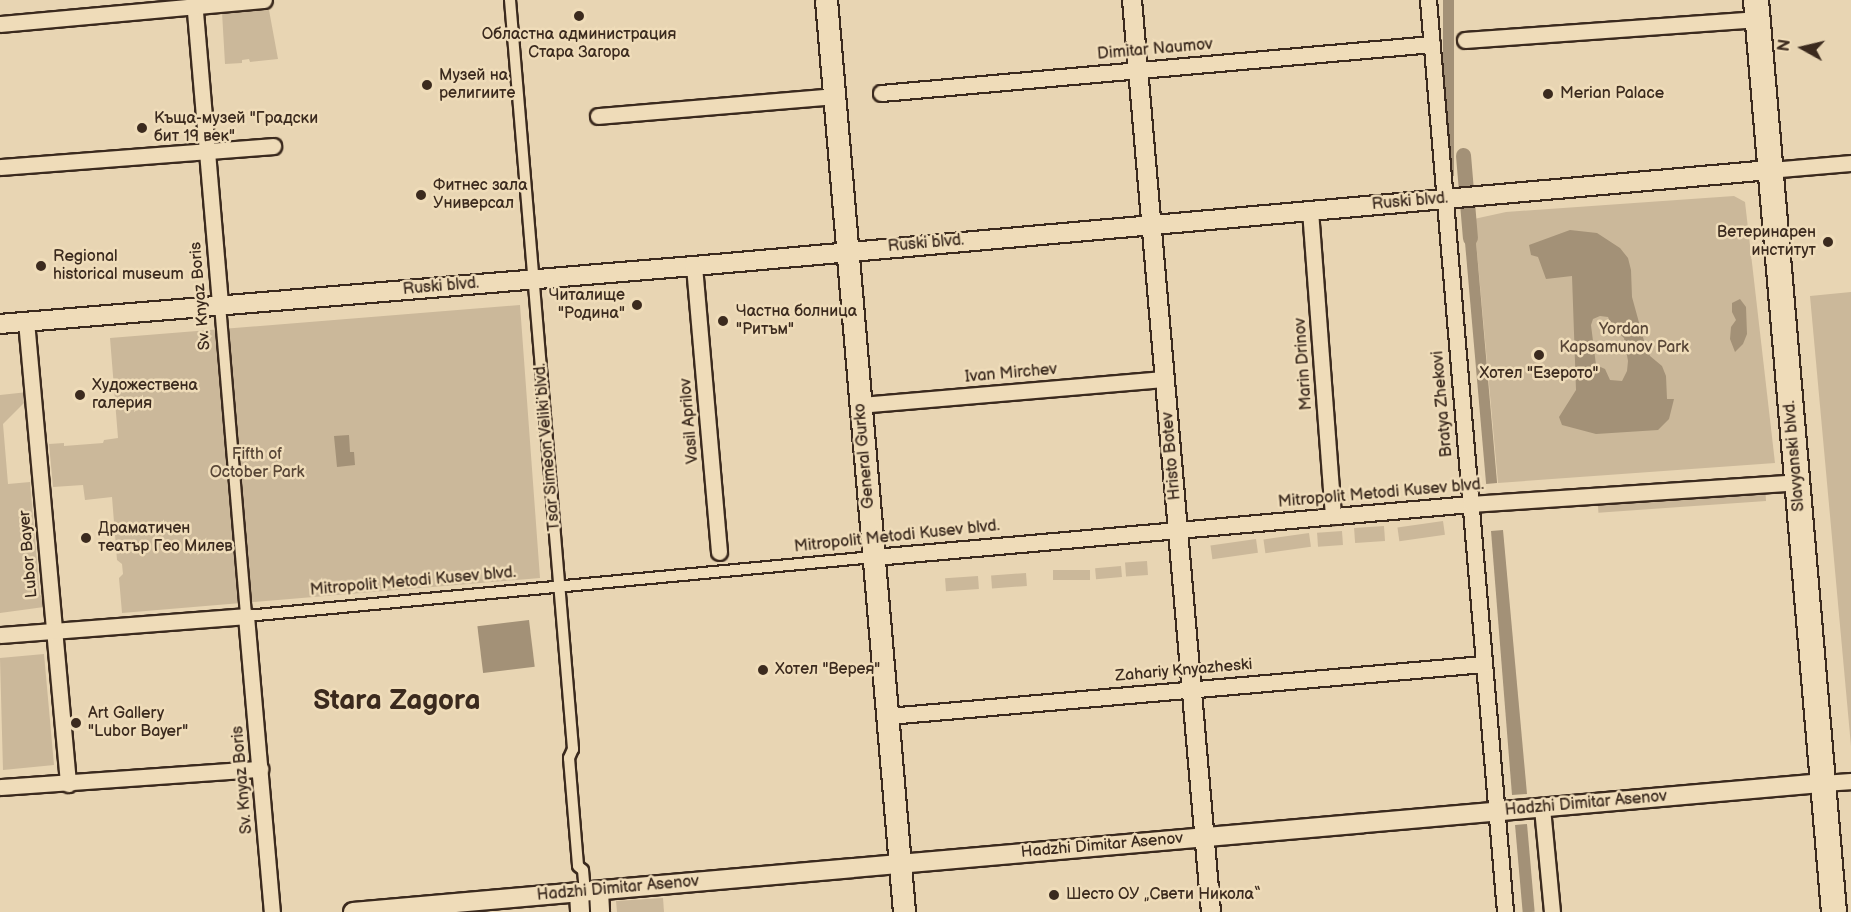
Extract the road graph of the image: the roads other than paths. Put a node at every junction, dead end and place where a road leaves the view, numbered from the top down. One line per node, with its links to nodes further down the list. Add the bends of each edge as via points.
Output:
1 (264, 0): 6 (street)
2 (510, 0): 25 (street, Tsar Simeon Veliki blvd.)
3 (826, 0): 13 (main road, General Gurko)
4 (1132, 0): 11 (street, Hristo Botev)
5 (1428, 0): 10 (street, Bratya Zhekovi)
6 (194, 3): 8 (street); 16 (street, Sv. Knyaz Boris)
7 (1757, 10): 9 (street); 19 (main road, Slavyanski blvd.)
8 (0, 24)
9 (1465, 40)
10 (1432, 44): 11 (street, Dimitar Naumov); 20 (street, Bratya Zhekovi)
11 (1138, 69): 12 (street, Dimitar Naumov); 22 (street, Hristo Botev)
12 (881, 93)
13 (834, 96): 14 (street); 23 (main road, General Gurko)
14 (598, 116)
15 (273, 146): 16 (street)
16 (207, 151): 18 (street); 26 (street, Sv. Knyaz Boris)
17 (1851, 163): 19 (street, Ruski blvd.)
18 (0, 167)
19 (1770, 170): 20 (street, Ruski blvd.); 31 (main road, Slavyanski blvd.)
20 (1444, 199): 21 (street, Ruski blvd.); 32 (street, Bratya Zhekovi)
21 (1310, 210): 22 (street, Ruski blvd.); 33 (street, Marin Drinov)
22 (1151, 224): 23 (street, Ruski blvd.); 29 (street, Hristo Botev)
23 (848, 251): 24 (street, Ruski blvd.); 30 (main road, General Gurko)
24 (694, 266): 25 (street, Ruski blvd.); 35 (street, Vasil Aprilov)
25 (534, 280): 26 (street, Ruski blvd.); 38 (street, Tsar Simeon Veliki blvd.)
26 (220, 305): 27 (street, Ruski blvd.); 39 (street, Sv. Knyaz Boris)
27 (26, 321): 28 (street, Ruski blvd.); 40 (street, Lubor Bayer)
28 (0, 324)
29 (1165, 379): 30 (street, Ivan Mirchev); 34 (street, Hristo Botev)
30 (860, 405): 36 (main road, General Gurko)
31 (1797, 482): 32 (street, Mitropolit Metodi Kusev blvd.); 48 (main road, Slavyanski blvd.)
32 (1470, 504): 33 (street, Mitropolit Metodi Kusev blvd.); 42 (street, Bratya Zhekovi)
33 (1333, 516): 34 (street, Mitropolit Metodi Kusev blvd.)
34 (1178, 528): 36 (street, Mitropolit Metodi Kusev blvd.); 43 (street, Hristo Botev)
35 (719, 552): 37 (street, Vasil Aprilov)
36 (874, 557): 37 (street, Mitropolit Metodi Kusev blvd.); 44 (main road, General Gurko)
37 (720, 572): 38 (street, Mitropolit Metodi Kusev blvd.)
38 (559, 586): 39 (street, Mitropolit Metodi Kusev blvd.); 54 (street, Tsar Simeon Veliki blvd., via 578,866 583,870)
39 (246, 616): 40 (street, Mitropolit Metodi Kusev blvd.); 45 (street, Sv. Knyaz Boris)
40 (54, 630): 41 (street, Mitropolit Metodi Kusev blvd.); 47 (street, Lubor Bayer)
41 (0, 635)
42 (1484, 664): 43 (street, Zahariy Knyazheski); 51 (street, Bratya Zhekovi)
43 (1192, 688): 44 (street, Zahariy Knyazheski); 52 (street, Hristo Botev)
44 (888, 716): 53 (main road, General Gurko)
45 (260, 769): 47 (street); 55 (street, Sv. Knyaz Boris)
46 (1851, 781): 48 (street, Hadzhi Dimitar Asenov)
47 (68, 783): 49 (street)
48 (1823, 783): 50 (street, Hadzhi Dimitar Asenov); 63 (main road, Slavyanski blvd.)
49 (0, 787)
50 (1542, 808): 51 (street, Hadzhi Dimitar Asenov); 62 (street)
51 (1497, 812): 52 (street, Hadzhi Dimitar Asenov); 61 (street, Bratya Zhekovi)
52 (1204, 837): 53 (street, Hadzhi Dimitar Asenov); 60 (street, Hristo Botev)
53 (900, 864): 54 (street, Hadzhi Dimitar Asenov); 59 (main road, General Gurko)
54 (587, 892): 56 (street, Hadzhi Dimitar Asenov); 57 (street, Tsar Simeon Veliki blvd.); 58 (street, Tsar Simeon Veliki blvd.)
55 (272, 912)
56 (353, 912)
57 (580, 912)
58 (600, 912)
59 (904, 912)
60 (1211, 912)
61 (1505, 912)
62 (1552, 912)
63 (1834, 912)

